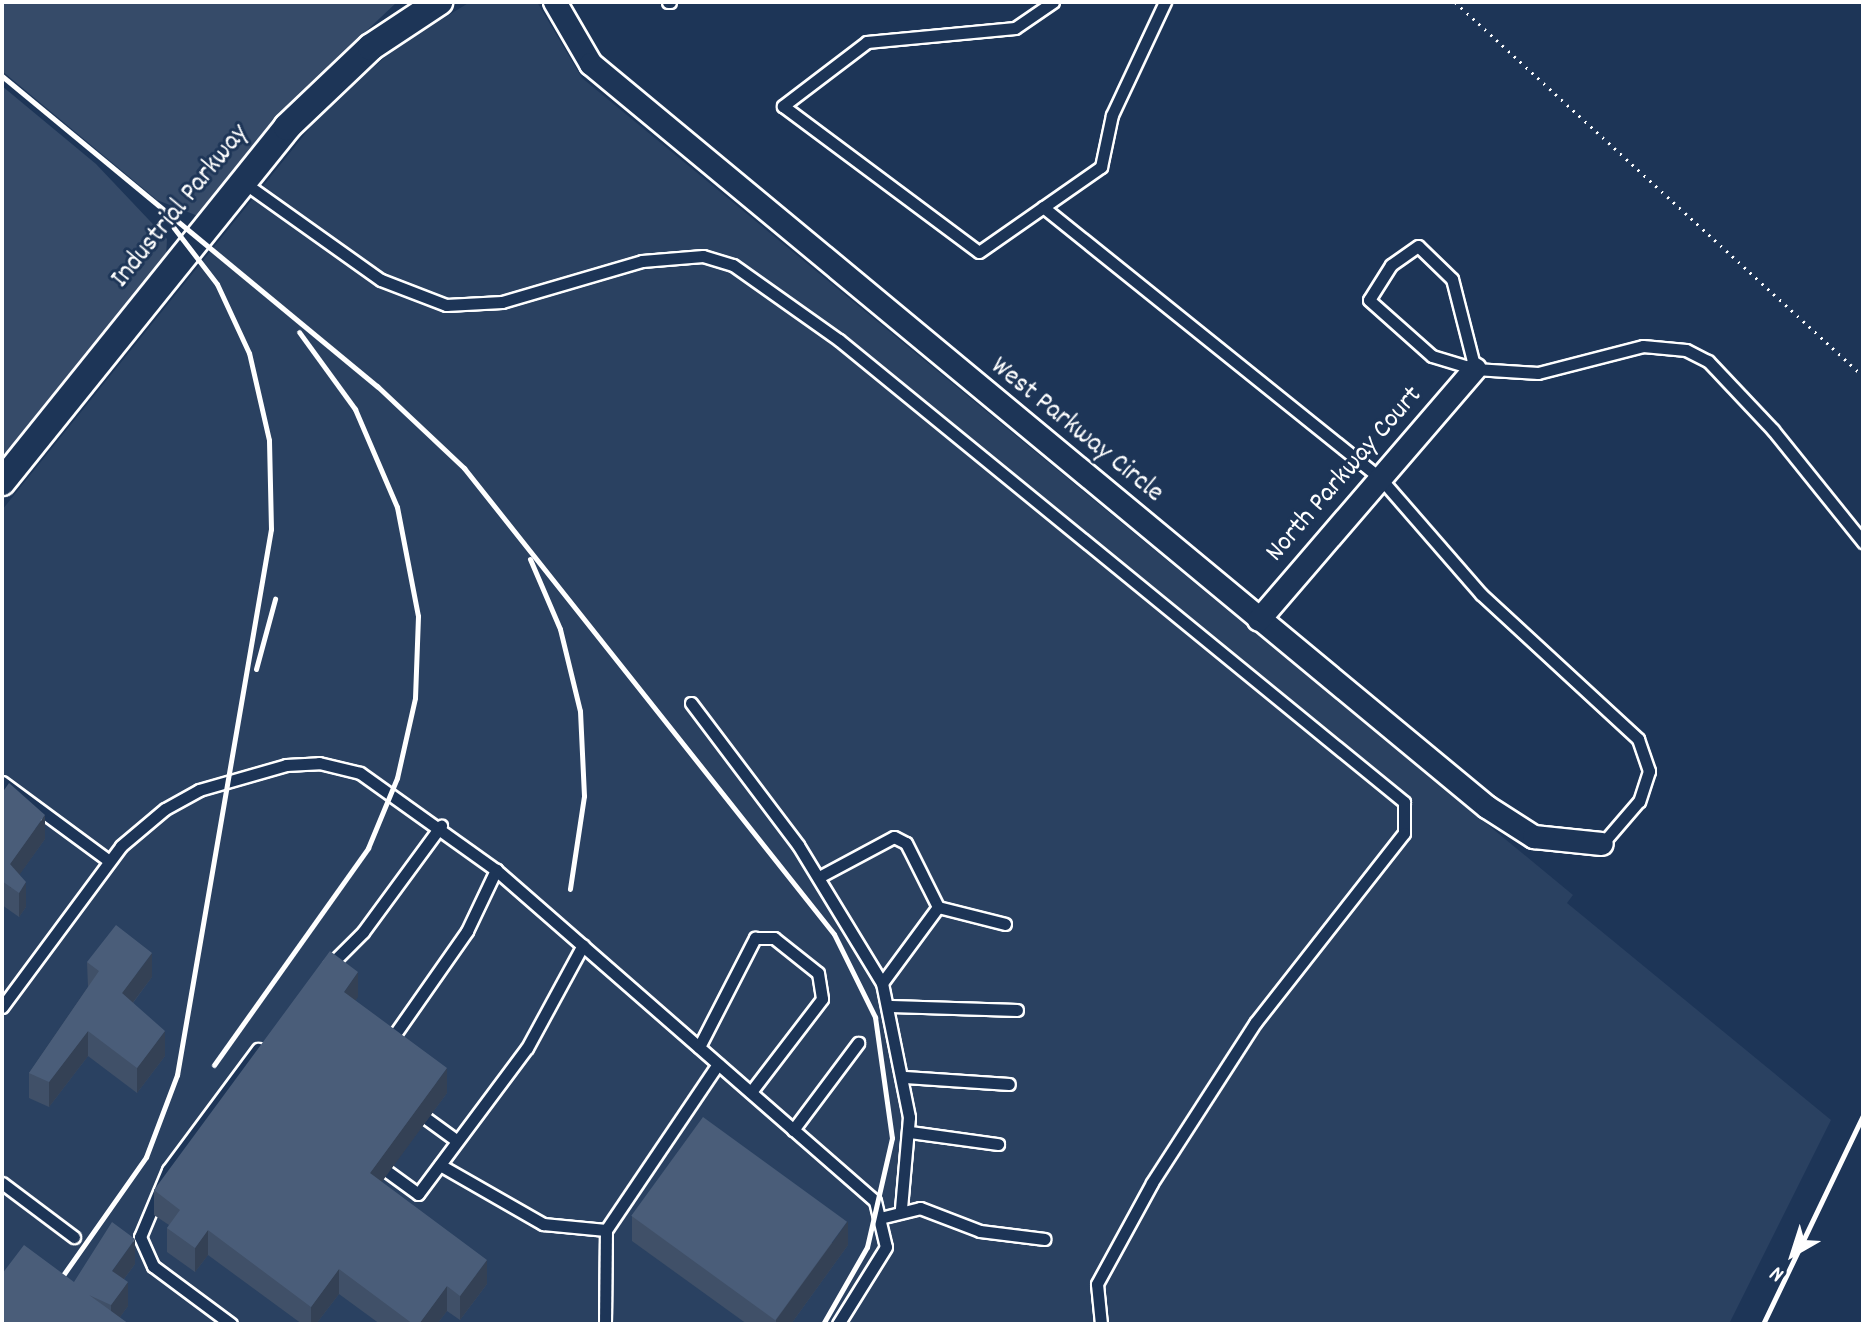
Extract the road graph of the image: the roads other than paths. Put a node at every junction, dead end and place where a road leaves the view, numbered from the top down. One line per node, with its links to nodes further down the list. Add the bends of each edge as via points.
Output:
1 (439, 2): 5 (street, Industrial Parkway, via 333,78)
2 (555, 2): 11 (street, West Parkway Circle, via 591,64)
3 (1053, 2): 6 (lane, via 1015,28 867,42 783,106 979,252)
4 (1165, 2): 6 (lane, via 1112,115 1101,167)
5 (243, 182): 9 (street, Industrial Parkway); 51 (lane, via 396,289 446,305 502,302 642,261 703,256 733,265 839,340 1404,802 1404,833 1255,1023 1152,1183 1097,1284)
6 (1043, 207): 8 (lane)
7 (1475, 369): 7 (lane, via 1452,279 1418,246 1391,265 1369,300 1432,356); 8 (street, North Parkway Court); 10 (lane, via 1538,373 1643,346 1686,350 1708,361 1773,430)
8 (1381, 479): 11 (street, North Parkway Court); 15 (lane, via 1481,594 1638,739 1649,771 1639,801)
9 (2, 482)
10 (1863, 542)
11 (1259, 620): 15 (street, West Parkway Circle, via 1534,837)
12 (691, 703): 18 (lane)
13 (2, 782): 16 (lane)
14 (441, 826): 16 (lane, via 360,773 303,763 182,799); 17 (lane); 22 (lane, via 363,932)
15 (1602, 844)
16 (109, 861): 25 (lane)
17 (496, 870): 21 (lane); 30 (lane, via 467,931)
18 (819, 877): 19 (lane, via 894,837 906,843); 23 (lane)
19 (938, 907): 20 (lane); 23 (lane)
20 (1005, 924)
21 (583, 945): 29 (lane); 38 (lane, via 542,1024)
22 (317, 976)
23 (882, 983): 24 (lane)
24 (891, 1006): 26 (lane); 32 (lane)
25 (2, 1007)
26 (1017, 1010)
27 (271, 1032): 48 (lane, via 168,1170 140,1237 153,1266)
28 (858, 1043): 36 (lane)
29 (699, 1047): 31 (lane); 34 (lane, via 755,938 770,936 818,973 822,999)
30 (386, 1048)
31 (718, 1064): 34 (lane); 45 (lane)
32 (905, 1077): 33 (lane); 37 (lane)
33 (1009, 1084)
34 (751, 1092): 36 (lane)
35 (427, 1119): 38 (lane)
36 (793, 1130): 44 (lane)
37 (910, 1132): 39 (lane); 43 (lane)
38 (457, 1141): 40 (lane)
39 (998, 1144)
40 (440, 1165): 41 (lane, via 418,1194); 45 (lane, via 543,1224)
41 (388, 1172)
42 (2, 1183): 46 (lane)
43 (901, 1209): 44 (lane); 47 (lane, via 929,1210 991,1234)
44 (884, 1217): 50 (lane, via 883,1257)
45 (606, 1230): 49 (lane)
46 (74, 1237)
47 (1045, 1239)
48 (231, 1324)
49 (605, 1324)
50 (838, 1324)
51 (1101, 1324)

